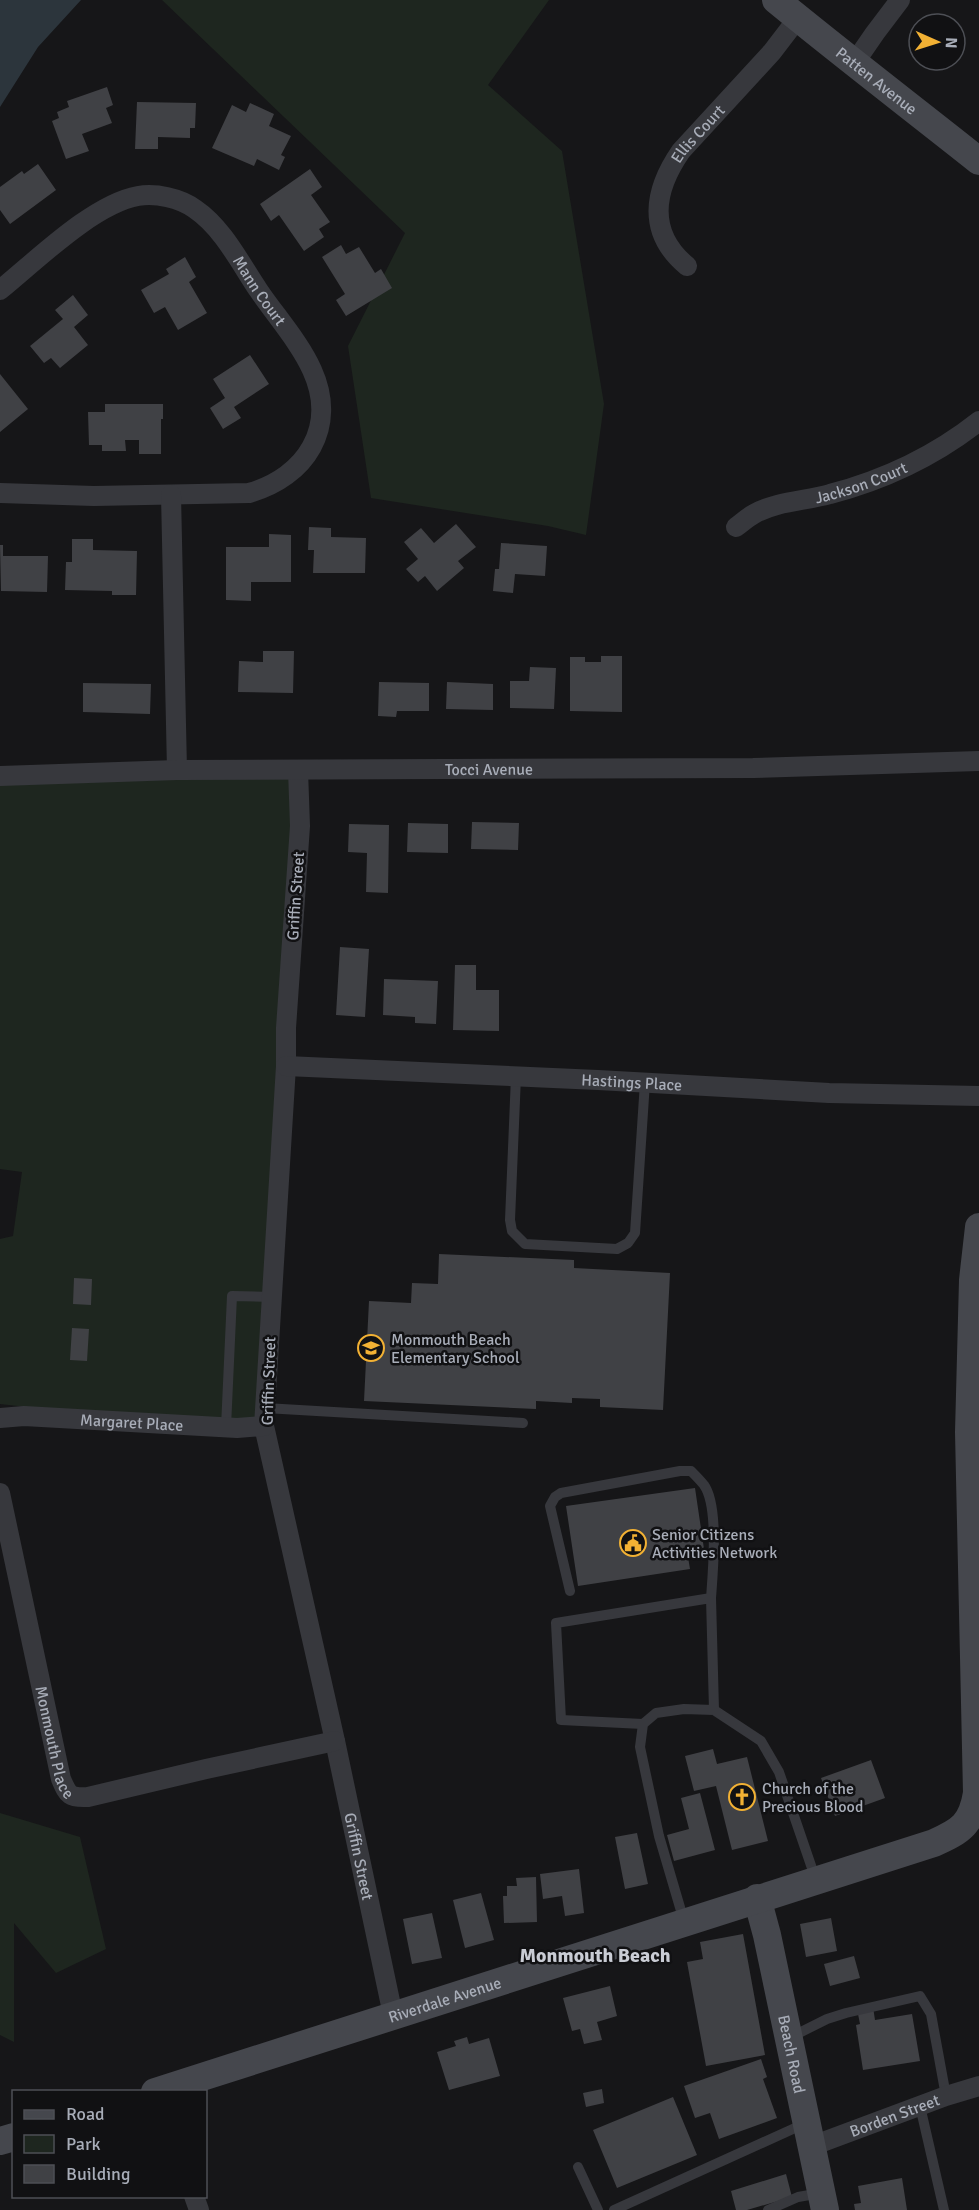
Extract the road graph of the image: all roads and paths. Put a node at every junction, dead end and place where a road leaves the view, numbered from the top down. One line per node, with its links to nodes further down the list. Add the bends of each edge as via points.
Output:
1 (776, 0): 3 (street, Patten Avenue)
2 (900, 0): 4 (street)
3 (798, 18): 4 (street, Patten Avenue); 6 (street, Ellis Court, via 681,151 662,185 658,212 662,234)
4 (855, 62): 5 (street, Patten Avenue)
5 (979, 161)
6 (687, 266)
7 (0, 290): 10 (street, Mann Court, via 81,224 120,200 150,196 173,199 195,208 214,227 312,370 321,405 320,418 308,455 288,476 266,488 249,493)
8 (979, 421): 11 (street, Jackson Court, via 931,453 883,476 830,495 766,509)
9 (0, 493): 10 (street, Mann Court)
10 (171, 495): 13 (street)
11 (736, 527)
12 (979, 761): 14 (street, Tocci Avenue, via 741,768)
13 (177, 770): 14 (street, Tocci Avenue); 15 (street, Tocci Avenue)
14 (298, 770): 16 (street, Griffin Street, via 300,826)
15 (0, 776)
16 (286, 1066): 17 (street, Hastings Place); 21 (street, Griffin Street)
17 (516, 1077): 18 (street, Hastings Place); 18 (lane, via 512,1231 525,1244 617,1249 635,1233)
18 (645, 1082): 19 (street, Hastings Place, via 829,1093)
19 (979, 1096)
20 (979, 1227): 22 (street, via 973,1280)
21 (272, 1297): 23 (street, Griffin Street); 26 (lane, via 232,1296)
22 (975, 1392): 33 (street, Riverdale Avenue, via 975,1807 970,1819 956,1833)
23 (265, 1417): 25 (lane); 26 (street, Margaret Place); 32 (street, Griffin Street)
24 (0, 1419): 26 (street, Margaret Place, via 24,1416)
25 (523, 1424)
26 (226, 1427)
27 (0, 1493): 32 (street, Monmouth Place, via 67,1793 76,1798 88,1797)
28 (570, 1591): 29 (lane, via 550,1506 555,1497 691,1471 705,1486 712,1510)
29 (711, 1598): 30 (lane); 31 (lane, via 556,1623 561,1720)
30 (714, 1710): 31 (lane, via 656,1713); 33 (lane, via 761,1741 779,1772)
31 (643, 1724): 35 (lane, via 640,1747 659,1836)
32 (335, 1741): 36 (street, Griffin Street)
33 (816, 1880): 34 (street, Riverdale Avenue)
34 (757, 1898): 35 (street, Riverdale Avenue); 37 (street, Beach Road)
35 (684, 1922): 36 (street, Riverdale Avenue)
36 (393, 2015): 39 (street, Riverdale Avenue)
37 (789, 2038): 40 (lane, via 846,2013 920,1996 931,2014); 42 (street, Beach Road)
38 (979, 2086): 40 (street, Borden Street)
39 (158, 2090)
40 (946, 2096): 41 (street, Borden Street)
41 (920, 2106): 42 (street, Borden Street); 48 (lane)
42 (809, 2134): 44 (street, Beach Road); 46 (lane)
43 (578, 2167): 45 (lane)
44 (823, 2201): 47 (lane, via 798,2197)
45 (598, 2210)
46 (614, 2210)
47 (768, 2210)
48 (944, 2210)

